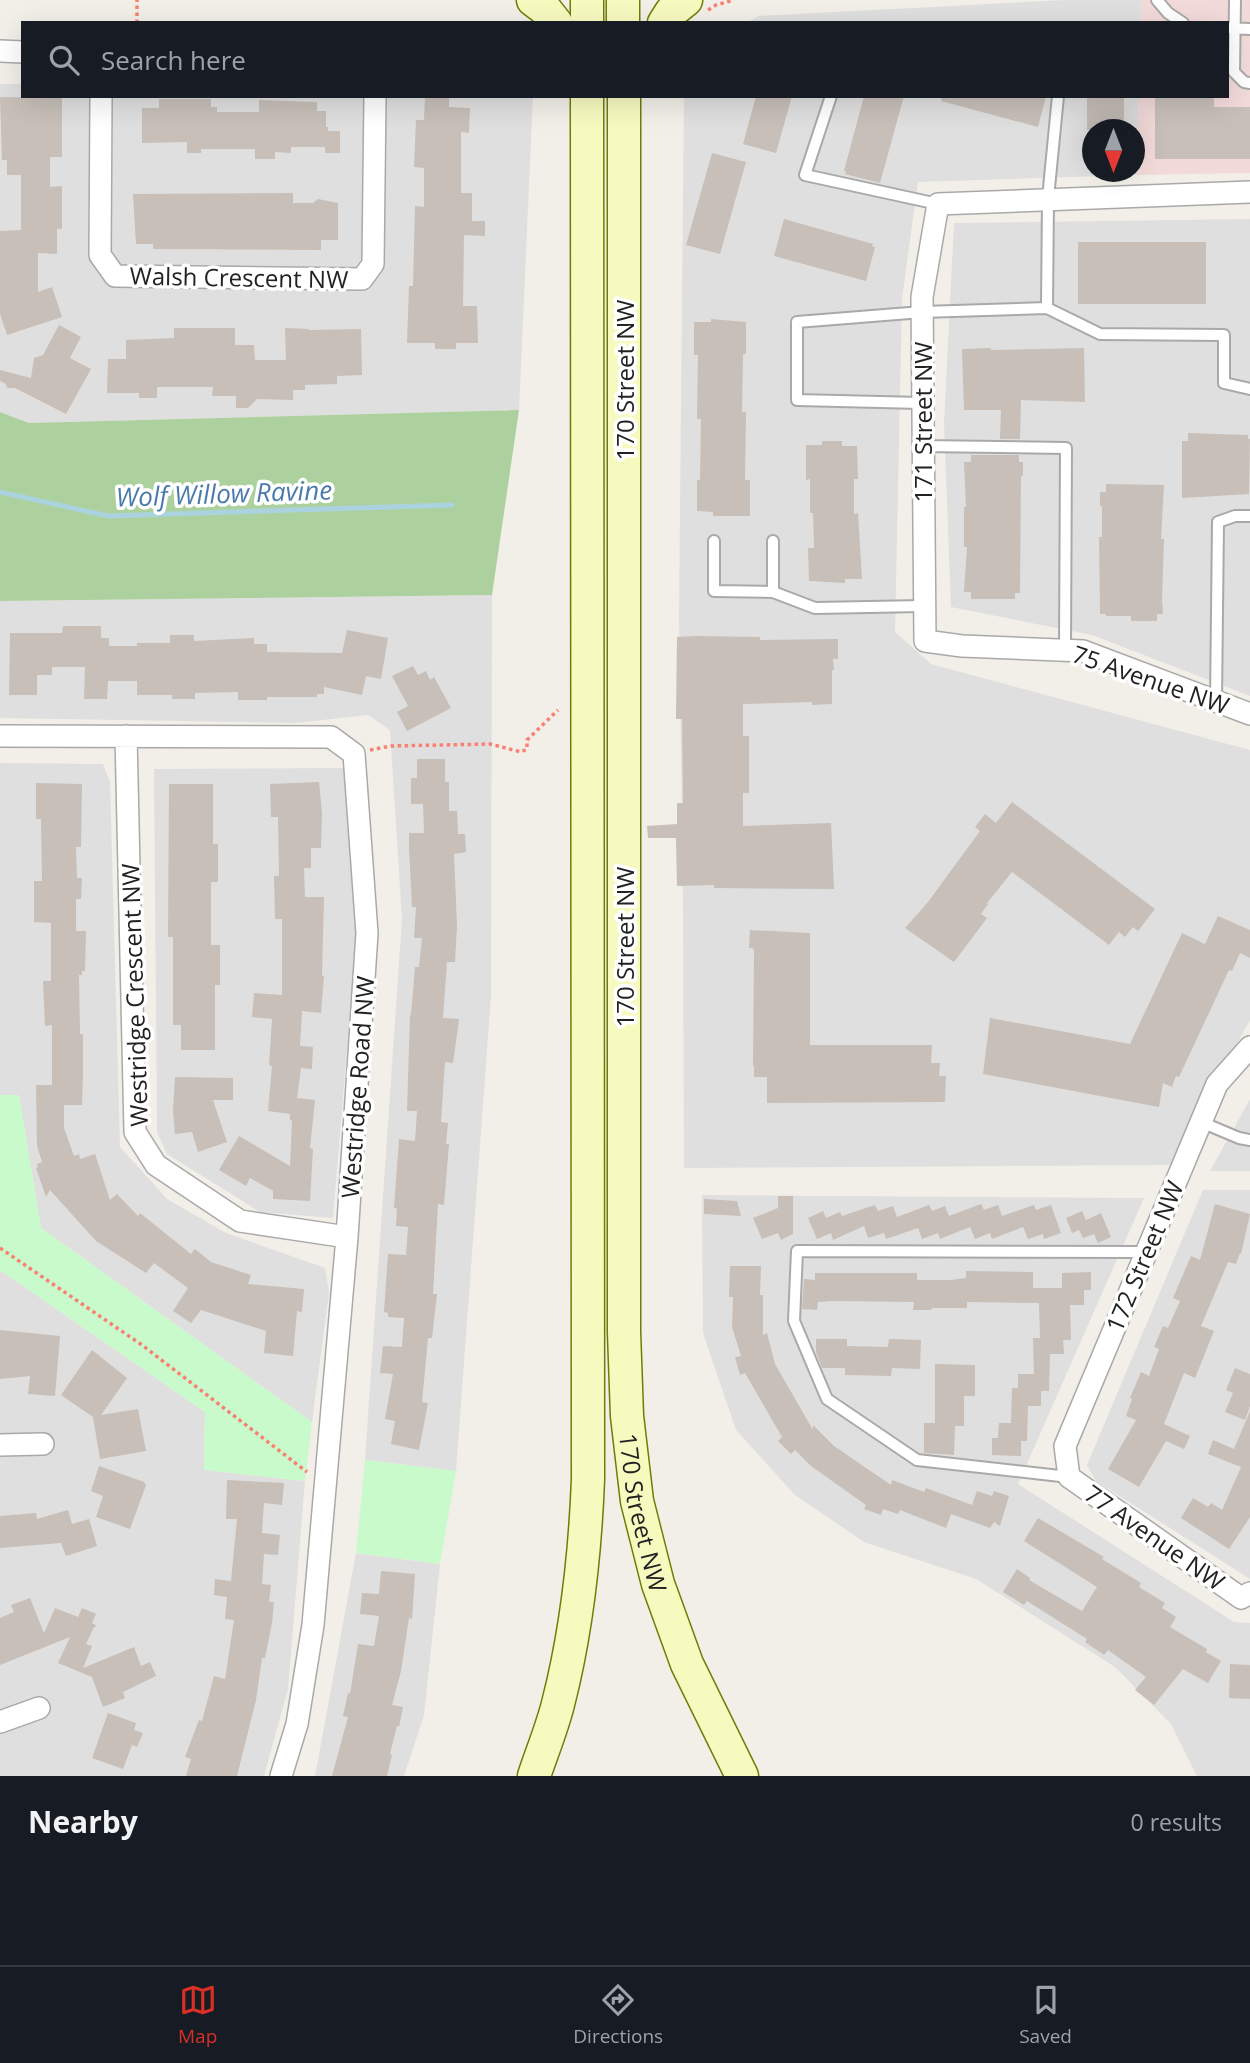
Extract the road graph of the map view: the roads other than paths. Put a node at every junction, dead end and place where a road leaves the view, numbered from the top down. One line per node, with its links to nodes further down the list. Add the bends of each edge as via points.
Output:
1 (533, 0): 7 (main road)
2 (587, 0): 8 (main road)
3 (623, 0): 9 (main road)
4 (1157, 0): 11 (lane)
5 (1235, 0): 12 (lane)
6 (693, 8): 10 (main road, via 671,12)
7 (554, 21)
8 (587, 21)
9 (623, 21)
10 (665, 21)
11 (1180, 21)
12 (1231, 29): 13 (lane); 16 (lane, via 1234,72)
13 (1250, 29)
14 (0, 51): 15 (street)
15 (21, 52)
16 (1250, 83)
17 (101, 98): 18 (street, Walsh Crescent NW, via 100,254 115,276 362,279 373,264)
18 (374, 98)
19 (830, 98): 25 (lane, via 806,175)
20 (1058, 98): 24 (lane)
21 (586, 100): 54 (main road, 170 Street NW, via 586,1535 578,1614 558,1706)
22 (624, 112): 55 (main road, 170 Street NW, via 627,1416 637,1501 658,1584 687,1664)
23 (1250, 192): 24 (street)
24 (1048, 198): 25 (street); 26 (lane)
25 (938, 204): 27 (street, 171 Street NW)
26 (1048, 308): 27 (lane); 28 (lane, via 1100,334 1224,335 1224,383)
27 (922, 312): 29 (street, 171 Street NW); 29 (lane, via 797,322 797,400)
28 (1250, 389)
29 (921, 404): 30 (street, 171 Street NW)
30 (921, 446): 35 (street, 171 Street NW); 37 (lane, via 1066,448)
31 (1250, 516): 38 (lane, via 1218,522)
32 (714, 541): 34 (lane, via 714,592)
33 (773, 541): 34 (lane)
34 (773, 592): 35 (lane, via 815,608)
35 (923, 606): 36 (street, 171 Street NW)
36 (925, 641): 37 (street, 75 Avenue NW)
37 (1065, 649): 38 (street, 75 Avenue NW, via 1083,651)
38 (1216, 701): 39 (street, 75 Avenue NW)
39 (1250, 713)
40 (0, 736): 41 (street)
41 (126, 736): 45 (street, Westridge Crescent NW, via 135,1132 156,1165 240,1221); 45 (street, Westridge Road NW, via 331,737 354,754 367,933)
42 (1250, 1047): 43 (street, 172 Street NW, via 1217,1084)
43 (1201, 1122): 44 (lane); 46 (street, 172 Street NW)
44 (1250, 1140)
45 (347, 1237): 53 (street, Westridge Road NW, via 313,1625 298,1724)
46 (1145, 1252): 49 (street, 172 Street NW, via 1065,1446); 49 (lane, via 797,1251 794,1321 827,1399 917,1460)
47 (43, 1444): 48 (street)
48 (0, 1445)
49 (1069, 1477): 50 (street, 77 Avenue NW)
50 (1246, 1595)
51 (38, 1708): 52 (street)
52 (0, 1723)
53 (281, 1776)
54 (534, 1776)
55 (742, 1776)

